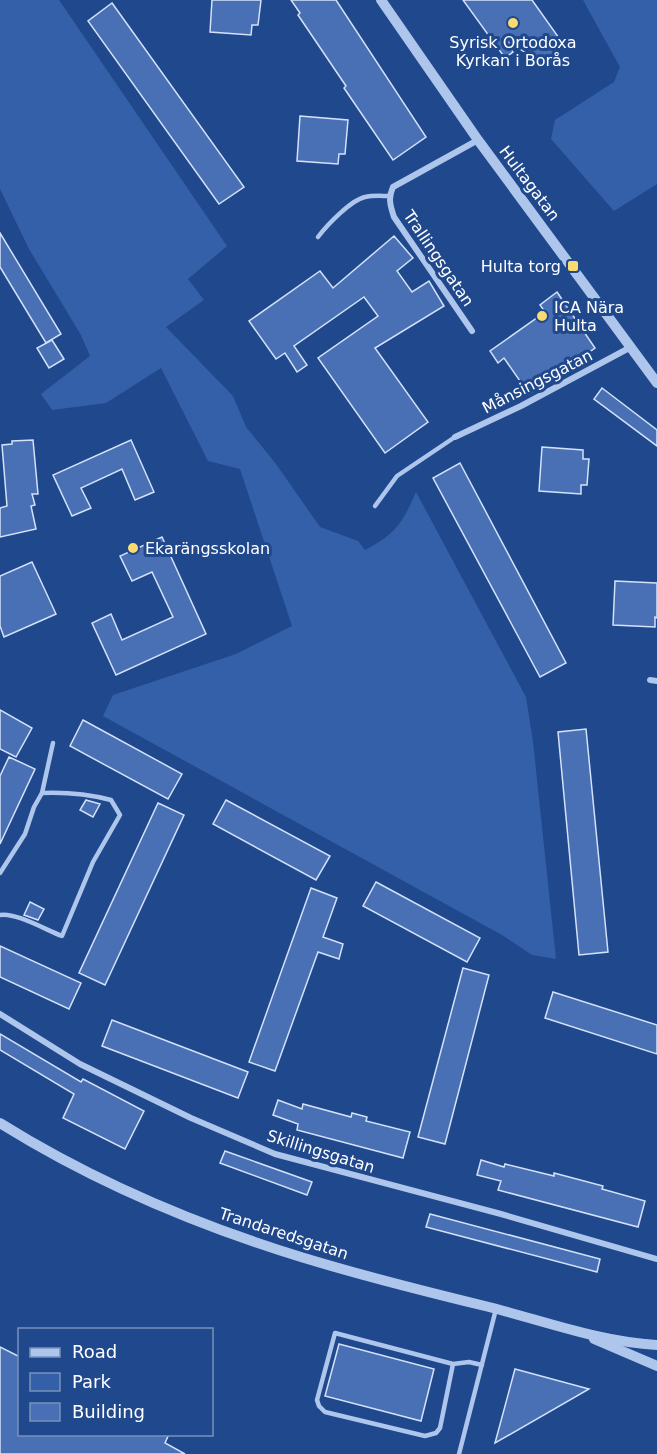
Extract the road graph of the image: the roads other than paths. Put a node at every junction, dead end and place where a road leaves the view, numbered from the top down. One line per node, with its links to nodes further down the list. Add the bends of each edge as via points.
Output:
1 (381, 0): 2 (street, Hultagatan)
2 (478, 140): 3 (street, Trallingsgatan, via 393,187); 6 (street, Hultagatan)
3 (390, 196): 4 (lane, via 364,197); 5 (street, Trallingsgatan, via 394,217)
4 (318, 237)
5 (472, 332)
6 (631, 347): 7 (street, Hultagatan); 8 (street, Månsingsgatan)
7 (657, 383)
8 (455, 437): 9 (lane, via 397,476)
9 (375, 506)
10 (53, 743): 11 (lane)
11 (42, 793): 12 (lane, via 25,834); 13 (lane, via 63,792 111,800 120,815 93,862 62,936 17,917)
12 (0, 873)
13 (0, 915)
14 (0, 1014): 16 (street, Skillingsgatan, via 80,1064 275,1154)
15 (0, 1123): 17 (street, Trandaredsgatan, via 143,1198 233,1234 301,1257)
16 (657, 1259)
17 (496, 1309): 18 (street, Trandaredsgatan); 21 (lane)
18 (574, 1331): 19 (street, Trandaredsgatan); 22 (street, Trandaredsgatan)
19 (657, 1345)
20 (453, 1364): 20 (lane, via 335,1333 318,1406 325,1412 425,1436 436,1433); 21 (lane)
21 (482, 1365): 23 (lane)
22 (657, 1365)
23 (459, 1454)

